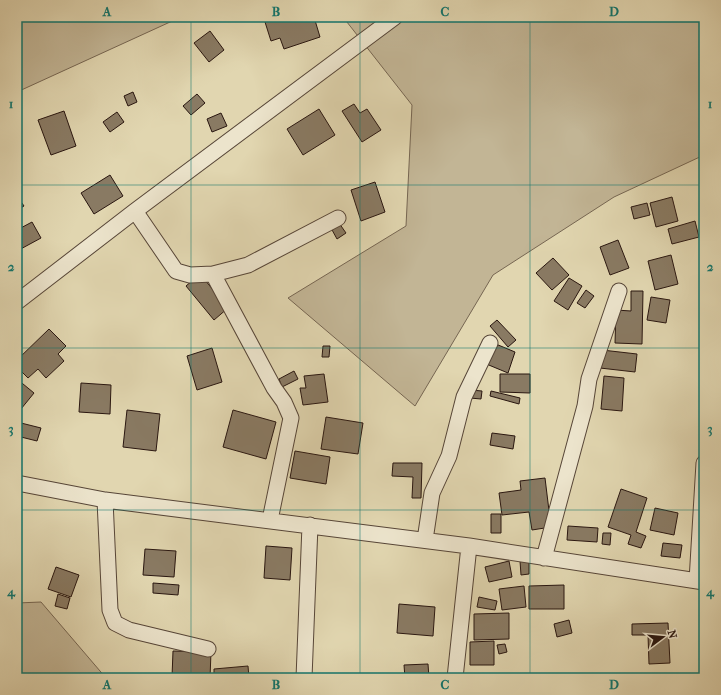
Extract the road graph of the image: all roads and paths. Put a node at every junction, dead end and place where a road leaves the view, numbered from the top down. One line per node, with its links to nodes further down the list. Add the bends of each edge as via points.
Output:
1 (395, 17): 2 (street)
2 (135, 211): 4 (street, via 176,271 190,275); 6 (street)
3 (338, 218): 4 (street, via 248,265)
4 (213, 274): 11 (street, via 291,418)
5 (619, 292): 15 (street, via 589,379)
6 (17, 302)
7 (490, 343): 13 (street, via 464,397 449,456 432,493)
8 (704, 462): 16 (street)
9 (17, 483): 10 (street)
10 (105, 500): 11 (street); 17 (street, via 110,610 114,623 129,630)
11 (270, 520): 12 (street)
12 (310, 525): 13 (street); 18 (street)
13 (425, 540): 14 (street)
14 (469, 546): 15 (street); 19 (street)
15 (544, 558): 16 (street)
16 (700, 581)
17 (208, 649)
18 (304, 678)
19 (455, 678)

